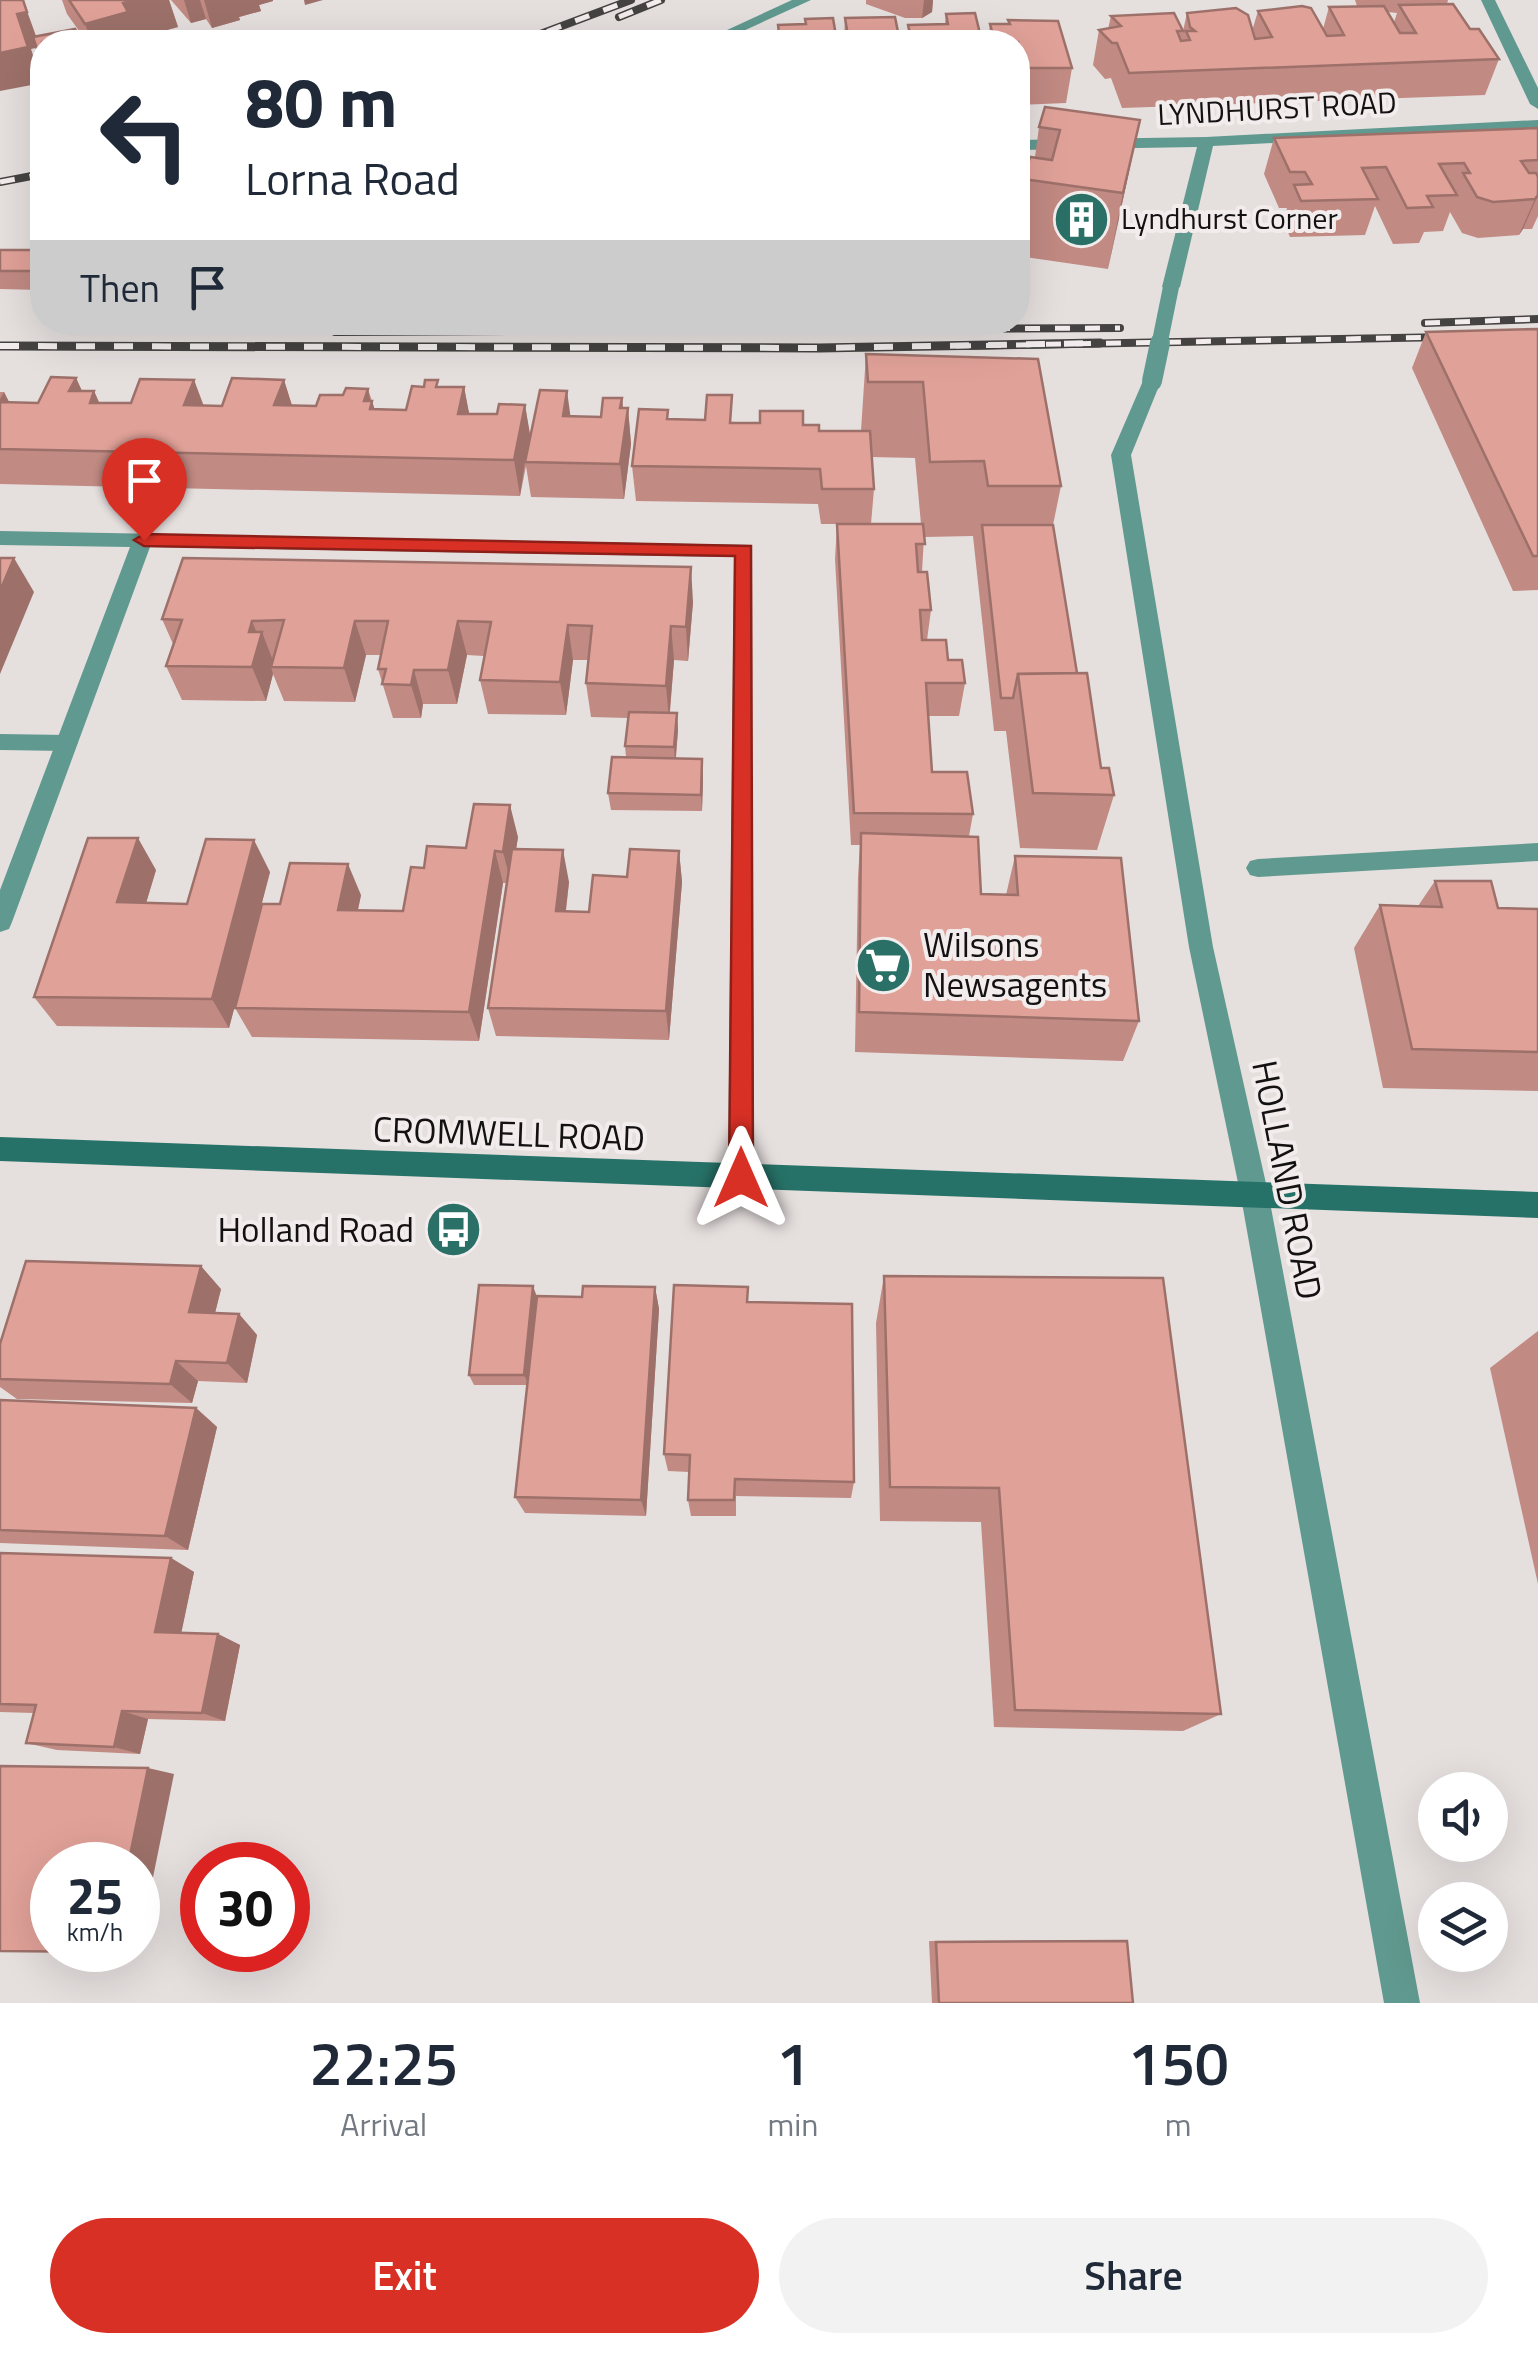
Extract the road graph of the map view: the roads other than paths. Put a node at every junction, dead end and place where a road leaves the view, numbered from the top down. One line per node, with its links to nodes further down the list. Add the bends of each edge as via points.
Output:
1 (804, 0): 3 (street)
2 (1488, 0): 4 (street)
3 (735, 30)
4 (1538, 104)
5 (1538, 124): 6 (street, LYNDHURST ROAD)
6 (1206, 142): 7 (street, LYNDHURST ROAD); 17 (street, HOLLAND ROAD, bridge, via 1152,381 1121,455 1201,947)
7 (1030, 145)
8 (0, 538): 9 (street)
9 (144, 540): 11 (street); 16 (street, via 744,550)
10 (0, 742): 11 (street)
11 (67, 743): 14 (street)
12 (1538, 852): 13 (street)
13 (1258, 868)
14 (0, 922)
15 (0, 1149): 16 (main road, CROMWELL ROAD)
16 (741, 1178): 17 (main road, CROMWELL ROAD)
17 (1255, 1197): 18 (main road, CROMWELL ROAD); 19 (street, HOLLAND ROAD)
18 (1538, 1205)
19 (1402, 2003)

